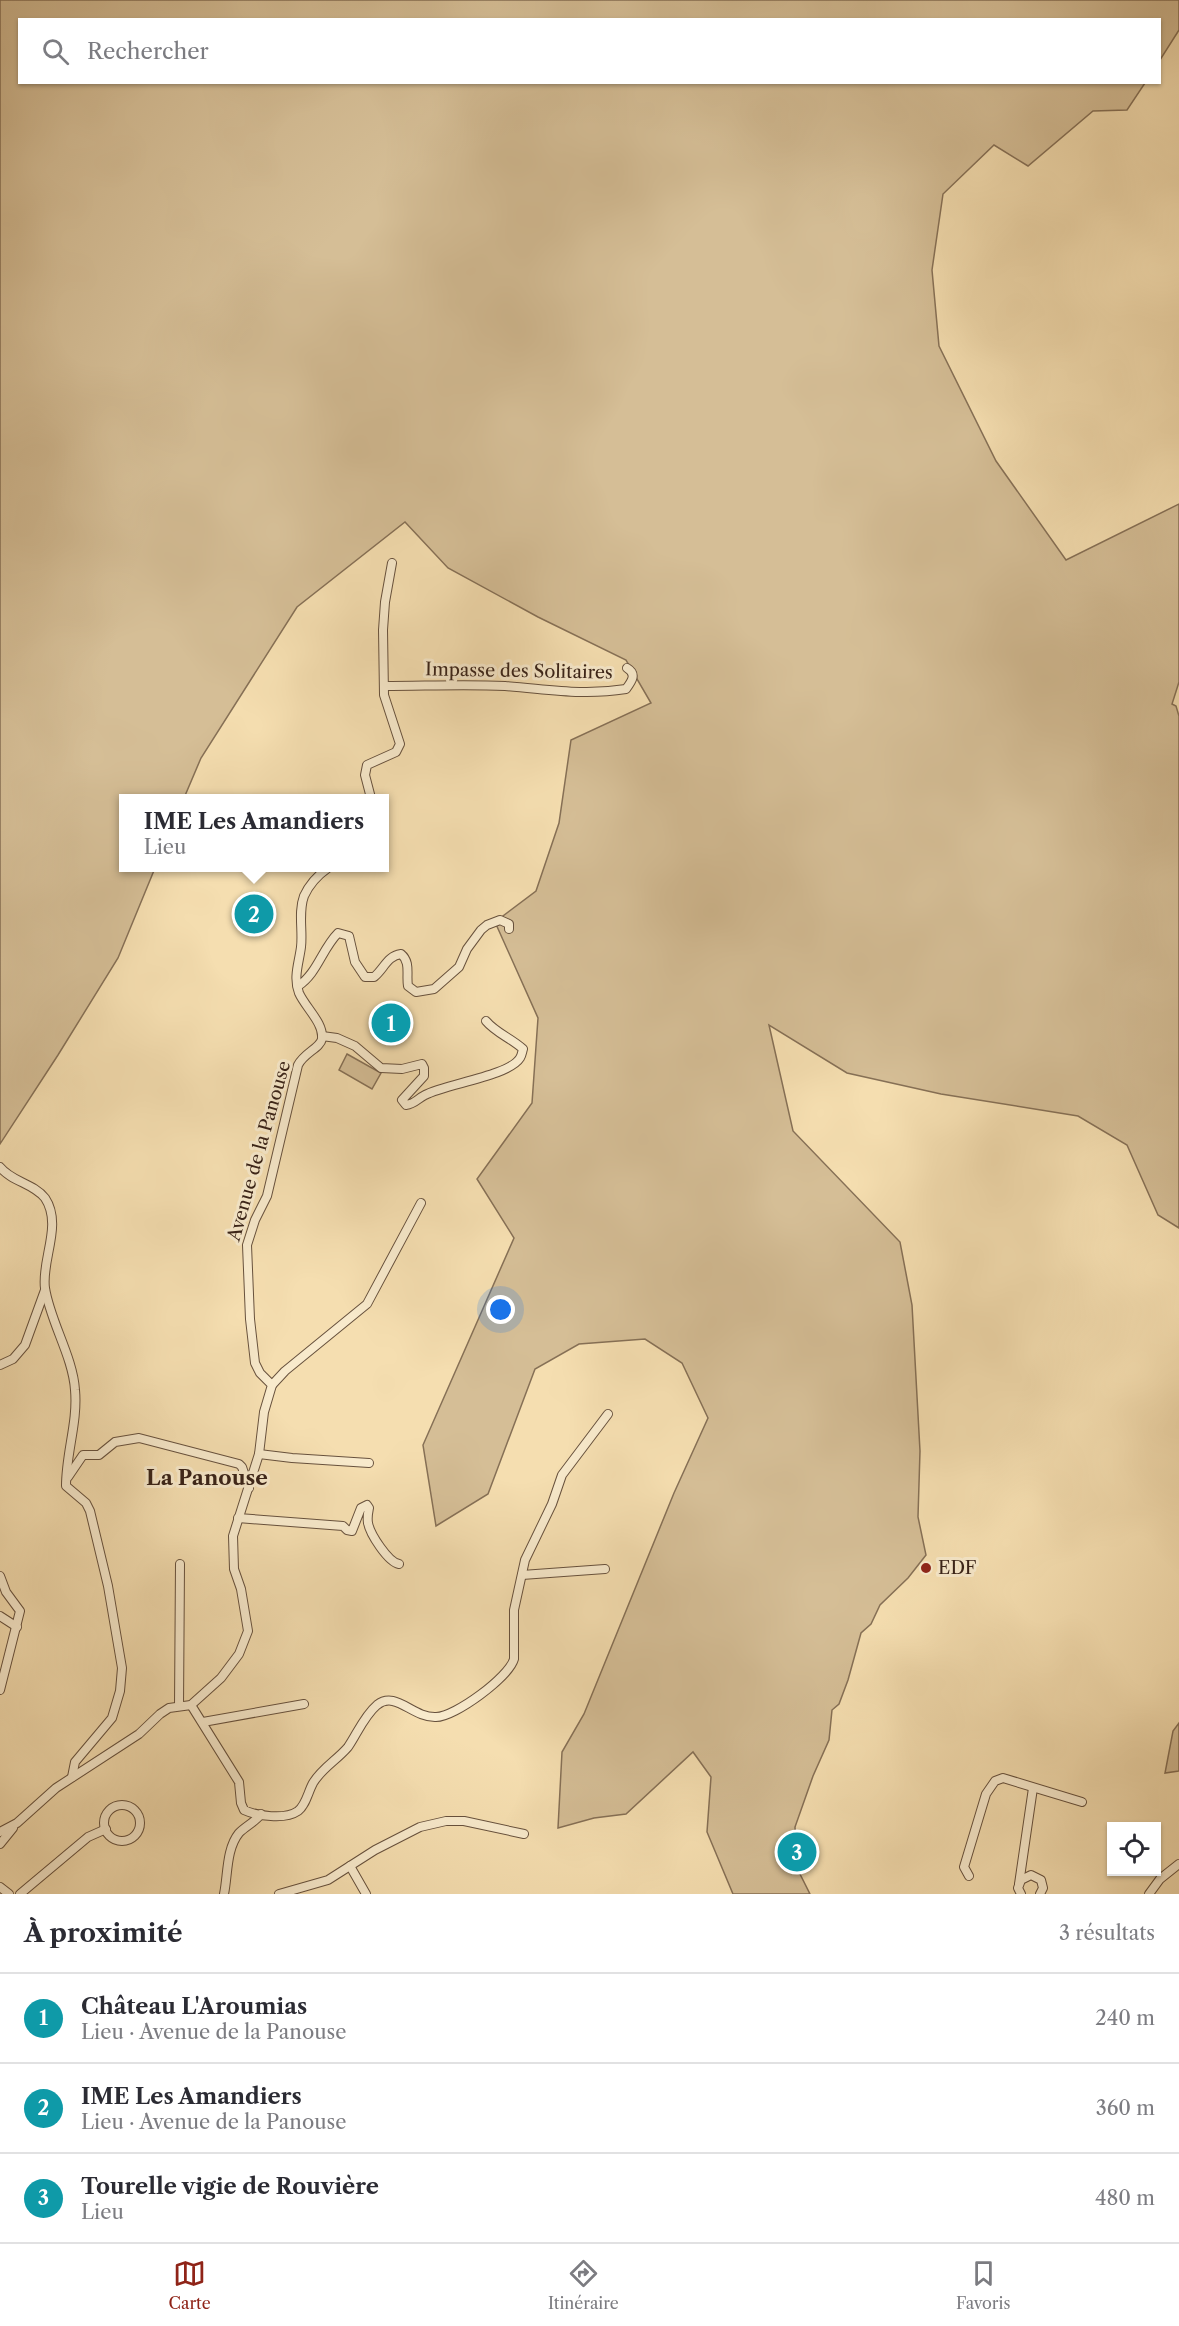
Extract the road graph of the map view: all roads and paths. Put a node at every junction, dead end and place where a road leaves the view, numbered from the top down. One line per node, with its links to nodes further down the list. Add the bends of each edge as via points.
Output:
1 (392, 563): 3 (street, via 383,630)
2 (627, 668): 3 (street, Impasse des Solitaires, via 632,682 626,689 615,691 563,693 507,686)
3 (384, 686): 4 (street, via 387,709 400,744 396,752 367,765 364,775)
4 (370, 794)
5 (323, 872): 7 (street, via 303,898)
6 (509, 929): 7 (street, via 509,924 500,920 487,925 467,949 459,967 434,989 416,992 408,986 405,957 394,955 374,978 365,976 356,962 349,936 338,933 305,982)
7 (298, 986): 9 (street)
8 (486, 1021): 9 (street, via 523,1049 520,1058 492,1074 406,1105 402,1100 424,1076 422,1064 402,1069 381,1068 355,1046)
9 (322, 1036): 14 (street, Avenue de la Panouse, via 319,1046 298,1065 267,1196 247,1245 255,1363)
10 (0, 1167): 12 (street, via 35,1189 50,1209)
11 (421, 1203): 14 (street, via 367,1304)
12 (45, 1290): 13 (street, via 25,1346 13,1359); 18 (street, via 75,1387 76,1409)
13 (0, 1365)
14 (272, 1385): 16 (street)
15 (608, 1414): 24 (street, via 562,1475)
16 (259, 1454): 17 (street); 19 (street)
17 (369, 1463)
18 (66, 1479): 19 (street, via 81,1456 99,1455 116,1442 139,1438 239,1464); 33 (street, via 68,1489 90,1511 122,1668 112,1718 75,1762)
19 (249, 1488): 20 (street)
20 (238, 1518): 21 (street, via 343,1526 352,1530 361,1508 367,1505 369,1529 389,1560); 30 (street, via 232,1553 247,1622 246,1640 221,1678)
21 (399, 1563)
22 (180, 1564): 31 (street)
23 (604, 1569): 24 (street)
24 (522, 1575): 36 (street, via 513,1610 514,1659 505,1672 483,1692 439,1717 417,1714 398,1702 377,1705 347,1747 322,1770 297,1812)
25 (0, 1576): 27 (street, via 20,1611)
26 (0, 1616): 27 (street)
27 (17, 1627): 28 (street)
28 (0, 1690)
29 (304, 1704): 32 (street)
30 (191, 1705): 31 (street); 32 (street)
31 (179, 1706): 33 (street, via 169,1708 124,1745)
32 (203, 1722): 36 (street, via 239,1782 242,1807)
33 (72, 1777): 37 (street)
34 (1033, 1788): 35 (street); 44 (street, via 1003,1778 991,1785 964,1867); 45 (street)
35 (1082, 1802)
36 (261, 1814): 49 (street, via 234,1840)
37 (17, 1823): 39 (street); 41 (street)
38 (106, 1829): 38 (street, via 114,1839 126,1841 139,1830 139,1817 131,1808 119,1806 106,1817); 48 (street, via 88,1837)
39 (0, 1832)
40 (524, 1834): 43 (street, via 484,1824 446,1821 420,1827)
41 (0, 1844)
42 (1179, 1864): 54 (street)
43 (350, 1866): 50 (street, via 328,1880); 51 (street)
44 (969, 1876)
45 (1019, 1884): 52 (street); 53 (street, via 1027,1875 1035,1876 1042,1884)
46 (0, 1887): 47 (street)
47 (9, 1894)
48 (20, 1894)
49 (224, 1894)
50 (279, 1894)
51 (366, 1894)
52 (1021, 1894)
53 (1040, 1894)
54 (1149, 1894)

